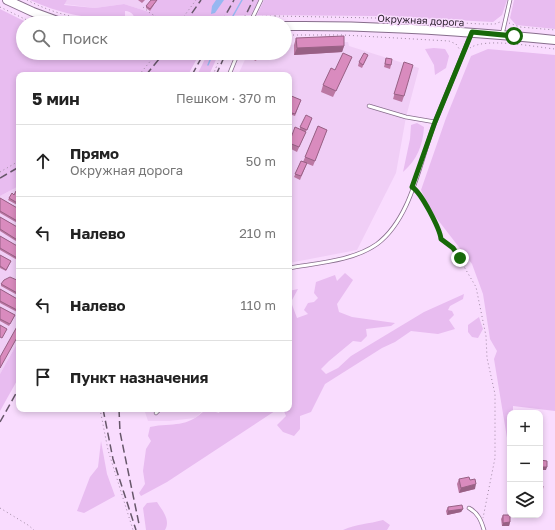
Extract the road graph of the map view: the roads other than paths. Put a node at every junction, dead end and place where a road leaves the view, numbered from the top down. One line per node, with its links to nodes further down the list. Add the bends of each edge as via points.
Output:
1 (7, 0): 4 (main road)
2 (261, 0): 5 (lane)
3 (510, 0): 8 (lane)
4 (44, 16)
5 (253, 16)
6 (292, 26): 7 (main road, Окружная дорога)
7 (472, 32): 8 (main road, Окружная дорога); 13 (lane)
8 (502, 35): 9 (main road, Окружная дорога)
9 (555, 40)
10 (235, 60): 11 (lane)
11 (230, 72)
12 (369, 106): 13 (lane)
13 (435, 122): 14 (lane, via 401,216 392,229 377,244 361,253)
14 (292, 267)
15 (469, 508): 16 (lane, via 475,511)
16 (484, 530)

